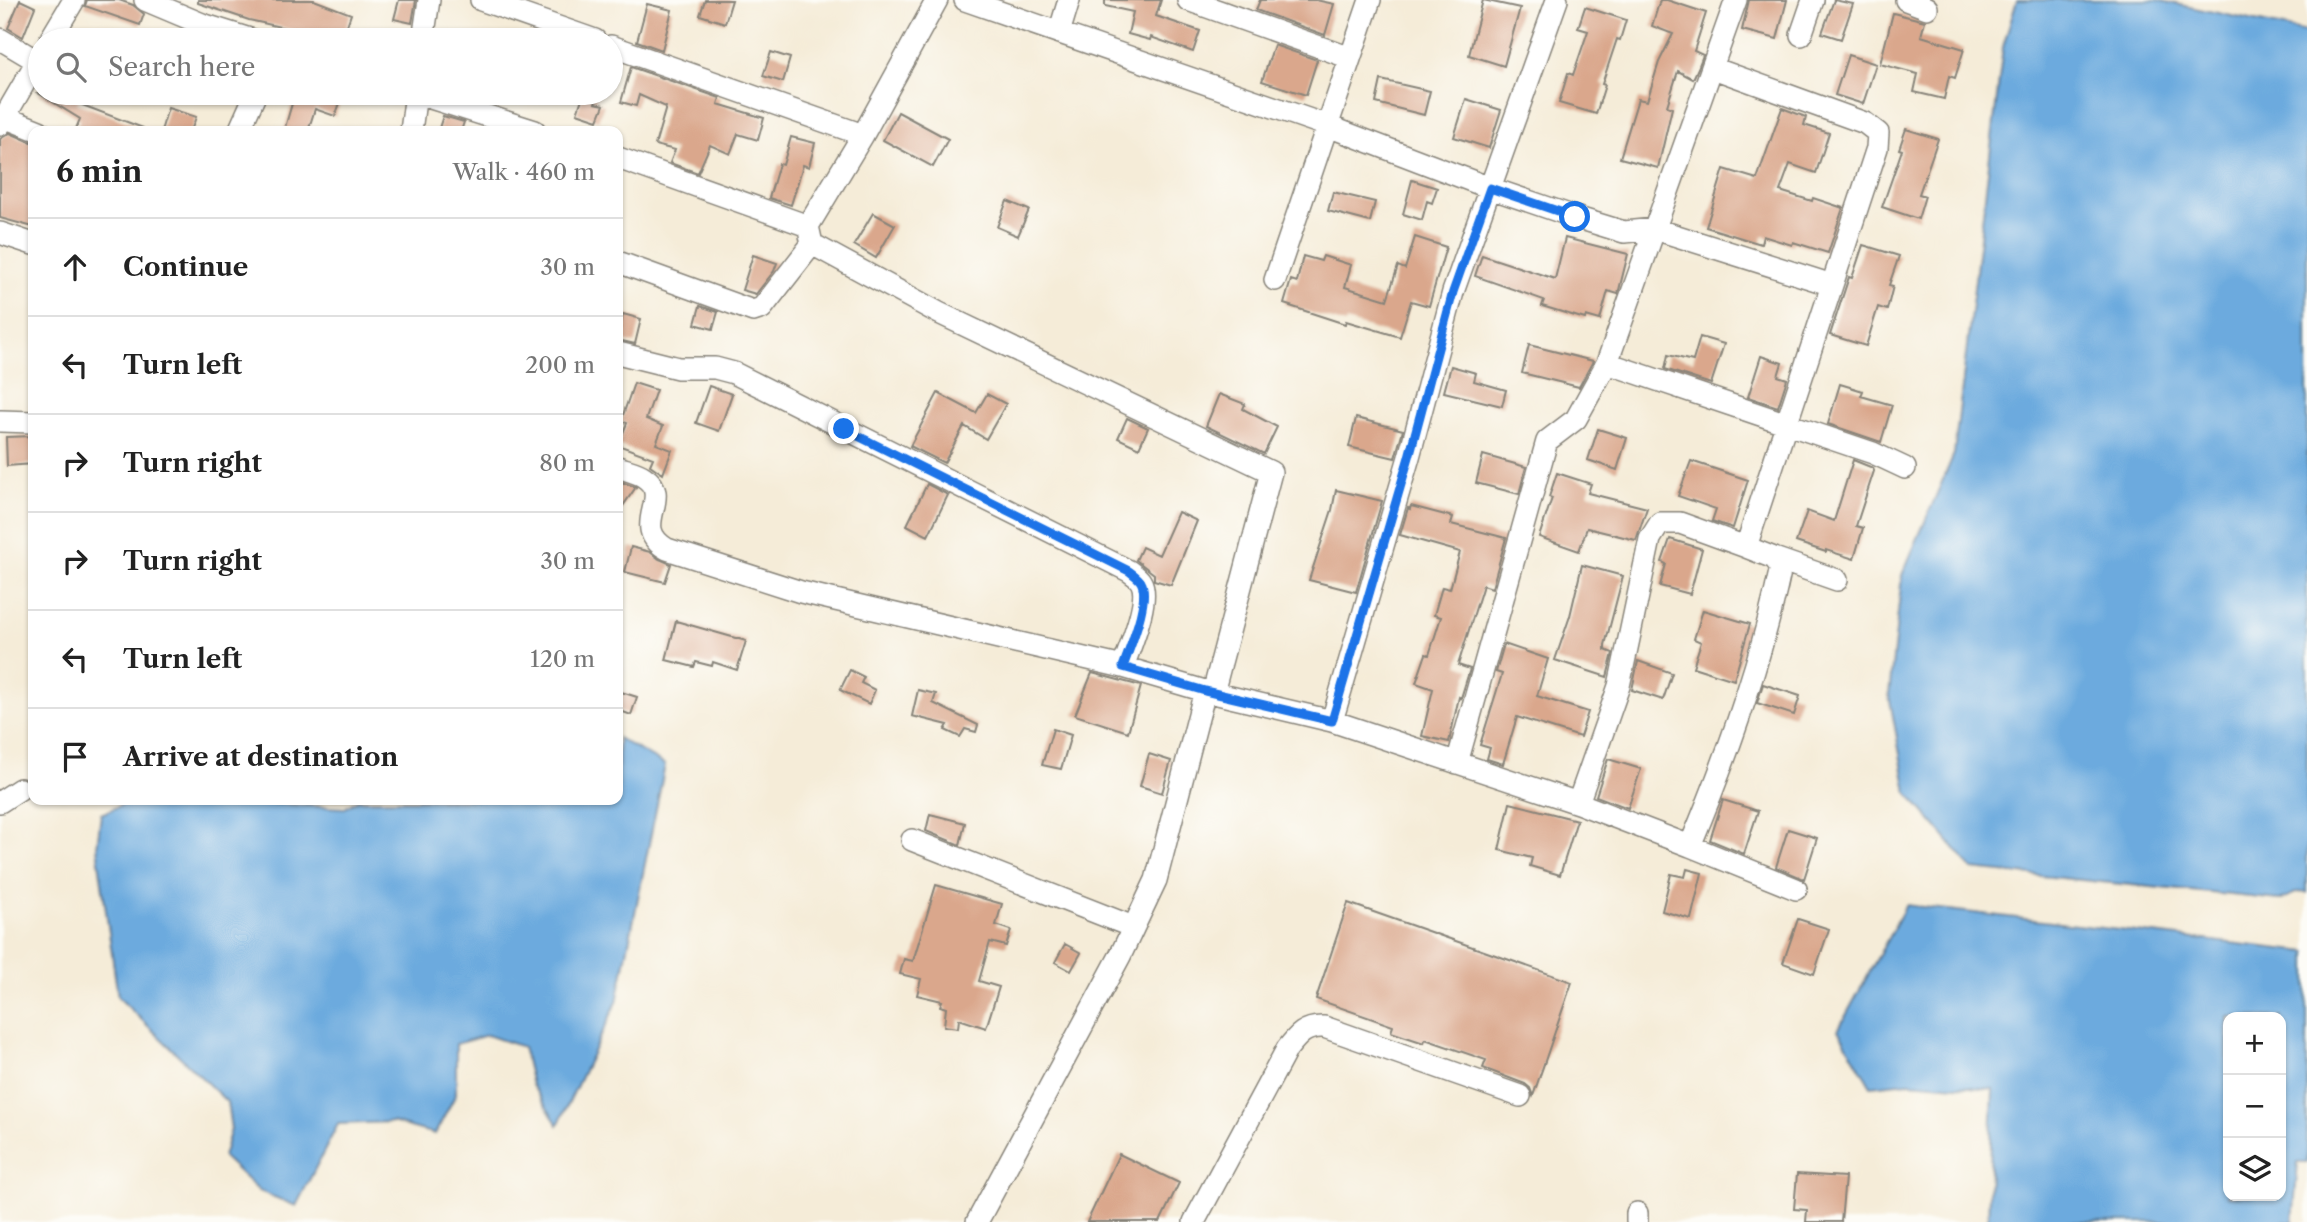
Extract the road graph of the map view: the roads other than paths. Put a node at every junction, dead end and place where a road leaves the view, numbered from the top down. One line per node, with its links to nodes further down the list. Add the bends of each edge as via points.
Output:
1 (74, 0): 16 (street)
2 (145, 0): 17 (street)
3 (429, 0): 18 (street)
4 (481, 0): 19 (street)
5 (937, 0): 37 (street)
6 (965, 0): 20 (street)
7 (1069, 0): 20 (street)
8 (1188, 0): 14 (street)
9 (1370, 0): 32 (street)
10 (1557, 0): 39 (street)
11 (1736, 0): 26 (street)
12 (1814, 0): 21 (street)
13 (1906, 0): 15 (street)
14 (1213, 5): 25 (street)
15 (1927, 8)
16 (57, 28)
17 (215, 28)
18 (426, 28)
19 (561, 28)
20 (1059, 33): 32 (street)
21 (1801, 35)
22 (0, 38): 24 (street)
23 (623, 50): 37 (street)
24 (28, 53)
25 (1345, 56)
26 (1713, 68): 40 (street); 46 (street, via 1865,123 1878,133)
27 (28, 77): 31 (street)
28 (251, 105): 33 (street)
29 (414, 105): 34 (street)
30 (454, 105): 35 (street)
31 (2, 121): 36 (street)
32 (1328, 125): 39 (street); 45 (street)
33 (241, 126)
34 (412, 126)
35 (519, 126)
36 (28, 128)
37 (863, 135): 42 (street)
38 (623, 160): 42 (street)
39 (1490, 188): 40 (street, via 1624,232); 59 (street, via 1453,292)
40 (1655, 229): 46 (street); 48 (street)
41 (0, 233): 43 (street)
42 (810, 235): 44 (street, via 762,308 752,311); 58 (street, via 951,318 1271,472)
43 (28, 242)
44 (623, 264)
45 (1275, 280)
46 (1832, 285): 51 (street)
47 (623, 354): 57 (street, via 678,368 734,373 1129,571 1141,581 1143,598)
48 (1607, 363): 51 (street); 60 (street, via 1576,419 1547,441)
49 (0, 421): 50 (street)
50 (28, 422)
51 (1787, 423): 52 (street); 54 (street)
52 (1905, 468)
53 (623, 469): 57 (street, via 653,485 656,497 650,530 655,541 667,549 801,592)
54 (1746, 547): 55 (street); 63 (street, via 1680,523 1660,523 1650,539 1619,686)
55 (1774, 558): 56 (street); 65 (street, via 1781,566 1754,667)
56 (1837, 580)
57 (1123, 667): 58 (street)
58 (1209, 692): 59 (street); 67 (street, via 1156,880)
59 (1332, 721): 60 (street)
60 (1457, 763): 63 (street)
61 (20, 789): 62 (street)
62 (0, 802)
63 (1578, 803): 65 (street)
64 (912, 840): 67 (street)
65 (1690, 846): 66 (street)
66 (1796, 889)
67 (1133, 927): 69 (street)
68 (1520, 1096): 70 (street, via 1312,1026 1287,1049)
69 (977, 1222)
70 (1194, 1222)

